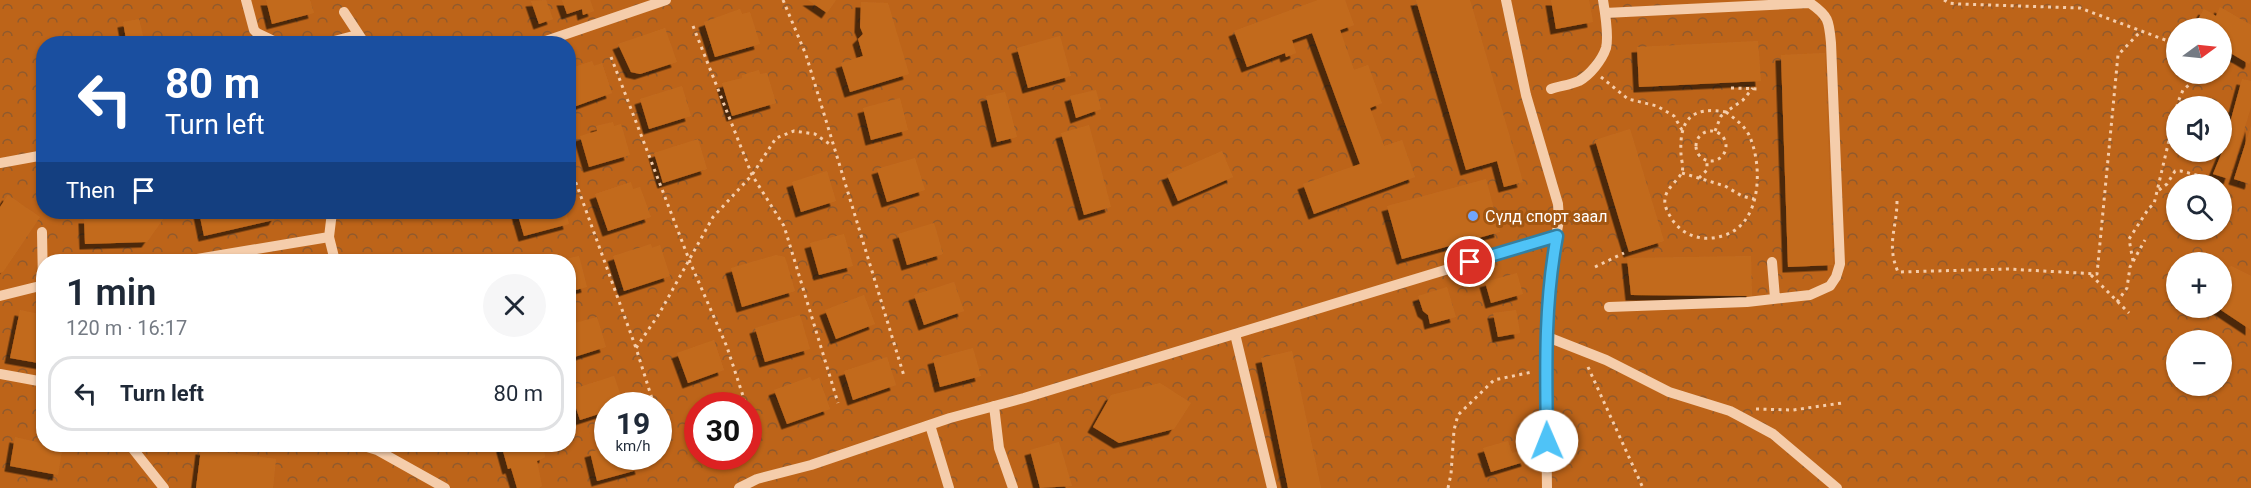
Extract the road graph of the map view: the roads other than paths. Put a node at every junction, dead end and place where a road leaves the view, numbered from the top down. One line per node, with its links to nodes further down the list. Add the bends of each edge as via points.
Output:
1 (246, 0): 7 (street, via 254,30)
2 (666, 0): 9 (street)
3 (1506, 0): 15 (street, via 1526,95 1558,204)
4 (1603, 0): 6 (street)
5 (344, 12): 8 (street)
6 (1605, 13): 10 (street, via 1606,47 1592,70 1578,81); 23 (street, via 1809,3 1825,14 1831,43 1840,264 1830,286 1821,291)
7 (263, 36)
8 (359, 36)
9 (560, 36)
10 (1551, 89)
11 (36, 156): 12 (street)
12 (0, 163)
13 (331, 219): 16 (street)
14 (42, 232): 17 (street)
15 (1557, 236): 25 (street); 26 (street)
16 (329, 237): 18 (street); 19 (street)
17 (42, 254)
18 (227, 254)
19 (333, 254)
20 (1772, 262): 23 (street)
21 (36, 287): 22 (street)
22 (0, 296)
23 (1775, 298): 24 (street)
24 (1609, 306)
25 (1235, 334): 29 (street); 38 (street)
26 (1545, 336): 39 (street); 40 (street, via 1606,360 1669,392 1730,411 1773,434)
27 (0, 374): 28 (street)
28 (36, 381)
29 (994, 406): 30 (street); 37 (street, via 999,448)
30 (930, 425): 35 (street); 36 (street)
31 (135, 452): 33 (street)
32 (385, 452): 34 (street)
33 (164, 488)
34 (445, 488)
35 (739, 488)
36 (949, 488)
37 (1013, 488)
38 (1272, 488)
39 (1547, 488)
40 (1838, 488)

